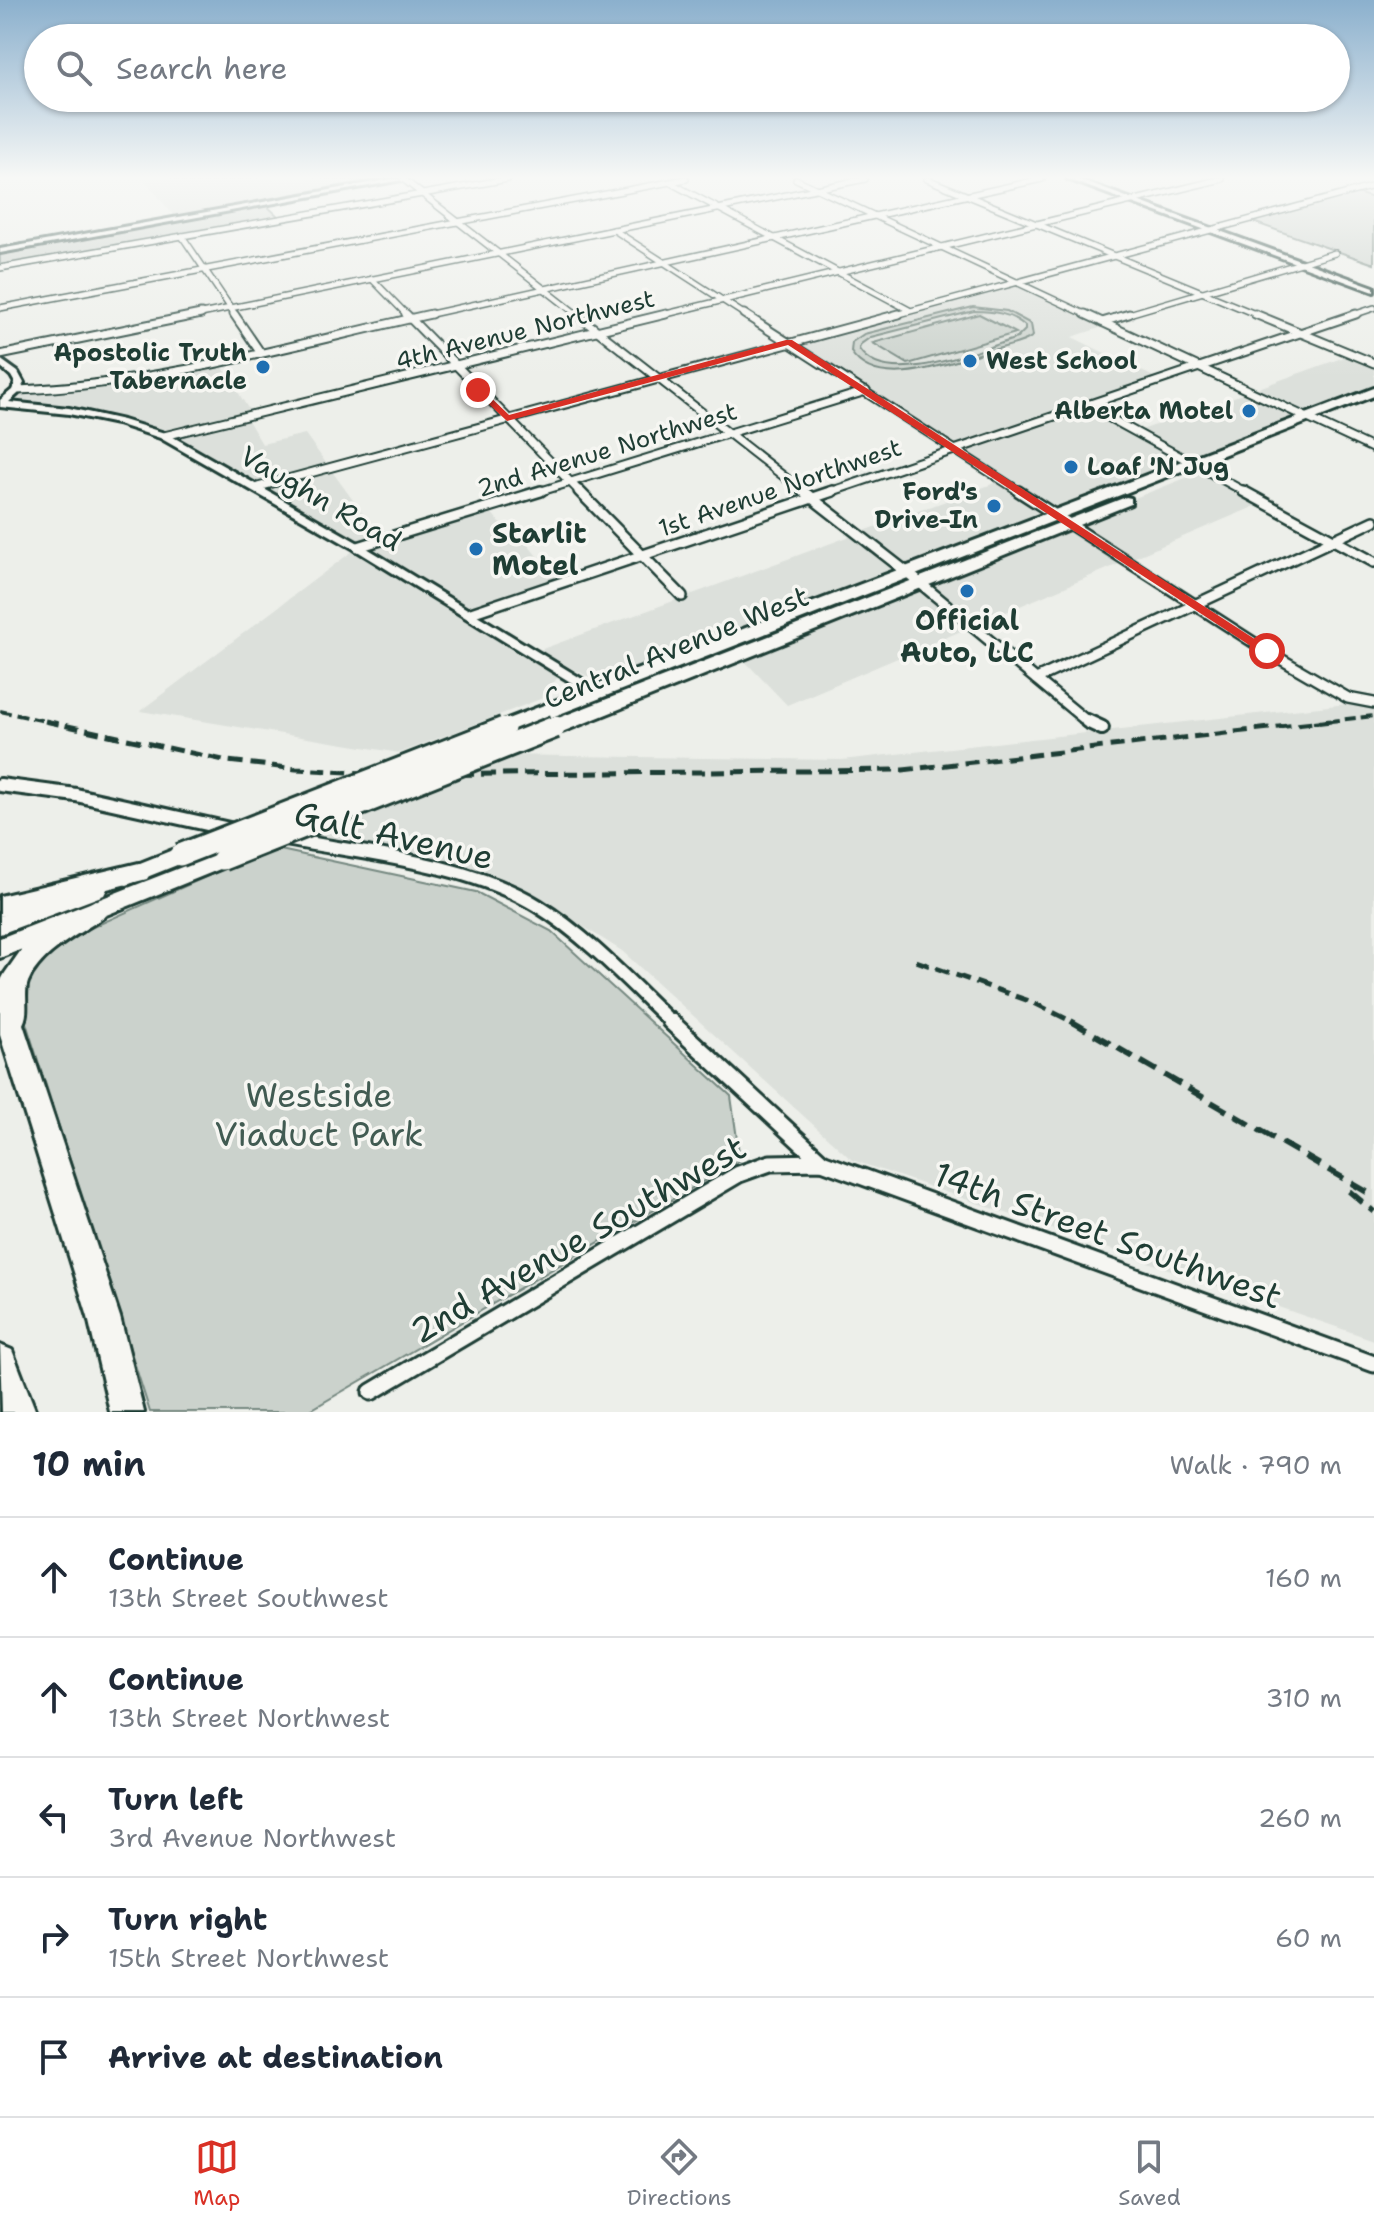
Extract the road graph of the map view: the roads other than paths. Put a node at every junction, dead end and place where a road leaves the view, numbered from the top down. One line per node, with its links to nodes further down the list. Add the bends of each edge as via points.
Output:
1 (22, 245): 17 (main road)
2 (24, 245): 17 (main road)
3 (131, 245): 23 (street)
4 (188, 245): 24 (street)
5 (337, 245): 24 (street)
6 (487, 245): 19 (street)
7 (542, 245): 19 (street)
8 (638, 245): 21 (street)
9 (747, 245): 21 (street)
10 (786, 245): 25 (street)
11 (937, 245): 16 (street)
12 (951, 245): 16 (street, 4th Avenue Northwest)
13 (1087, 245): 20 (street)
14 (1154, 245): 20 (street)
15 (1250, 245): 22 (main road)
16 (942, 247): 25 (street, 4th Avenue Northwest); 27 (street)
17 (0, 249)
18 (1335, 253): 22 (street)
19 (498, 254): 26 (street); 28 (street)
20 (1113, 256): 27 (street); 30 (street)
21 (665, 262): 28 (street); 31 (street)
22 (1300, 263): 29 (main road); 30 (street)
23 (0, 268)
24 (204, 270): 32 (street); 33 (street)
25 (839, 272): 31 (street, 4th Avenue Northwest); 35 (street)
26 (372, 279): 33 (street); 36 (street)
27 (1015, 282): 35 (street); 37 (street)
28 (544, 290): 36 (street); 38 (street)
29 (1374, 290)
30 (1202, 292): 37 (street); 39 (street)
31 (724, 300): 38 (street, 4th Avenue Northwest); 40 (street)
32 (0, 308)
33 (229, 308): 41 (street); 42 (street)
34 (1374, 308): 39 (street, 1st Avenue Northwest)
35 (909, 310): 40 (street)
36 (411, 319): 41 (street); 45 (street)
37 (1102, 322): 46 (street)
38 (596, 331): 45 (street, 4th Avenue Northwest); 47 (street)
39 (1300, 333): 44 (street); 46 (street, 1st Avenue Northwest)
40 (789, 342): 47 (street); 49 (street)
41 (260, 352): 48 (street, via 112,383)
42 (0, 355)
43 (0, 362): 48 (main road, via 18,375)
44 (1374, 363)
45 (455, 366): 54 (street); 57 (street, 4th Avenue Northwest)
46 (1199, 367): 53 (street, 1st Avenue Northwest); 55 (street)
47 (655, 378): 54 (street); 56 (street)
48 (18, 390): 52 (main road)
49 (866, 391): 56 (street, 2nd Avenue Northwest); 58 (street)
50 (1374, 392): 55 (highway, Central Avenue West)
51 (1374, 402): 55 (highway, Central Avenue West)
52 (0, 404): 57 (main road, Vaughn Road, via 69,411)
53 (1086, 405): 58 (street, 1st Avenue Northwest); 60 (street)
54 (507, 419): 61 (street); 62 (street)
55 (1314, 421): 59 (street); 60 (highway, Central Avenue West)
56 (728, 434): 61 (street, 2nd Avenue Northwest); 63 (street)
57 (164, 436): 62 (main road, Vaughn Road)
58 (957, 449): 63 (street, 1st Avenue Northwest); 64 (street)
59 (1374, 449)
60 (1199, 466): 64 (highway, Central Avenue West); 66 (street)
61 (570, 482): 67 (street, 2nd Avenue Northwest); 68 (street)
62 (258, 487): 67 (main road, Vaughn Road)
63 (812, 498): 68 (street, 1st Avenue Northwest); 70 (street)
64 (1064, 519): 70 (highway, Central Avenue West); 72 (street)
65 (1374, 521): 66 (street)
66 (1333, 540): 69 (street); 72 (street)
67 (358, 547): 73 (main road, Vaughn Road)
68 (642, 556): 71 (street); 73 (street, 1st Avenue Northwest)
69 (1374, 562)
70 (914, 578): 74 (highway, Central Avenue West); 75 (street); 76 (highway, Central Avenue West)
71 (682, 596)
72 (1195, 605): 75 (street); 77 (street, via 1327,687)
73 (471, 613): 76 (main road, Vaughn Road)
74 (738, 654): 76 (highway, via 624,691); 78 (highway, Central Avenue West)
75 (1036, 679): 79 (street)
76 (595, 691): 78 (highway, via 582,706); 81 (highway, Central Avenue West, bridge)
77 (1372, 703)
78 (550, 725): 83 (highway, Central Avenue West, bridge)
79 (1102, 728)
80 (0, 785): 88 (street, Galt Avenue, via 76,795 493,883 577,934)
81 (139, 872): 82 (highway); 84 (highway, Central Avenue West)
82 (0, 906)
83 (95, 910): 85 (highway, Central Avenue West); 87 (highway, via 35,951 14,981)
84 (0, 925)
85 (0, 948)
86 (0, 993): 87 (highway)
87 (14, 1036): 93 (highway, via 104,1317)
88 (822, 1162): 90 (street, 14th Street Southwest); 91 (street, 2nd Avenue Southwest, via 770,1163 739,1174)
89 (0, 1362): 92 (highway)
90 (1374, 1364)
91 (371, 1392)
92 (19, 1412)
93 (127, 1412)

